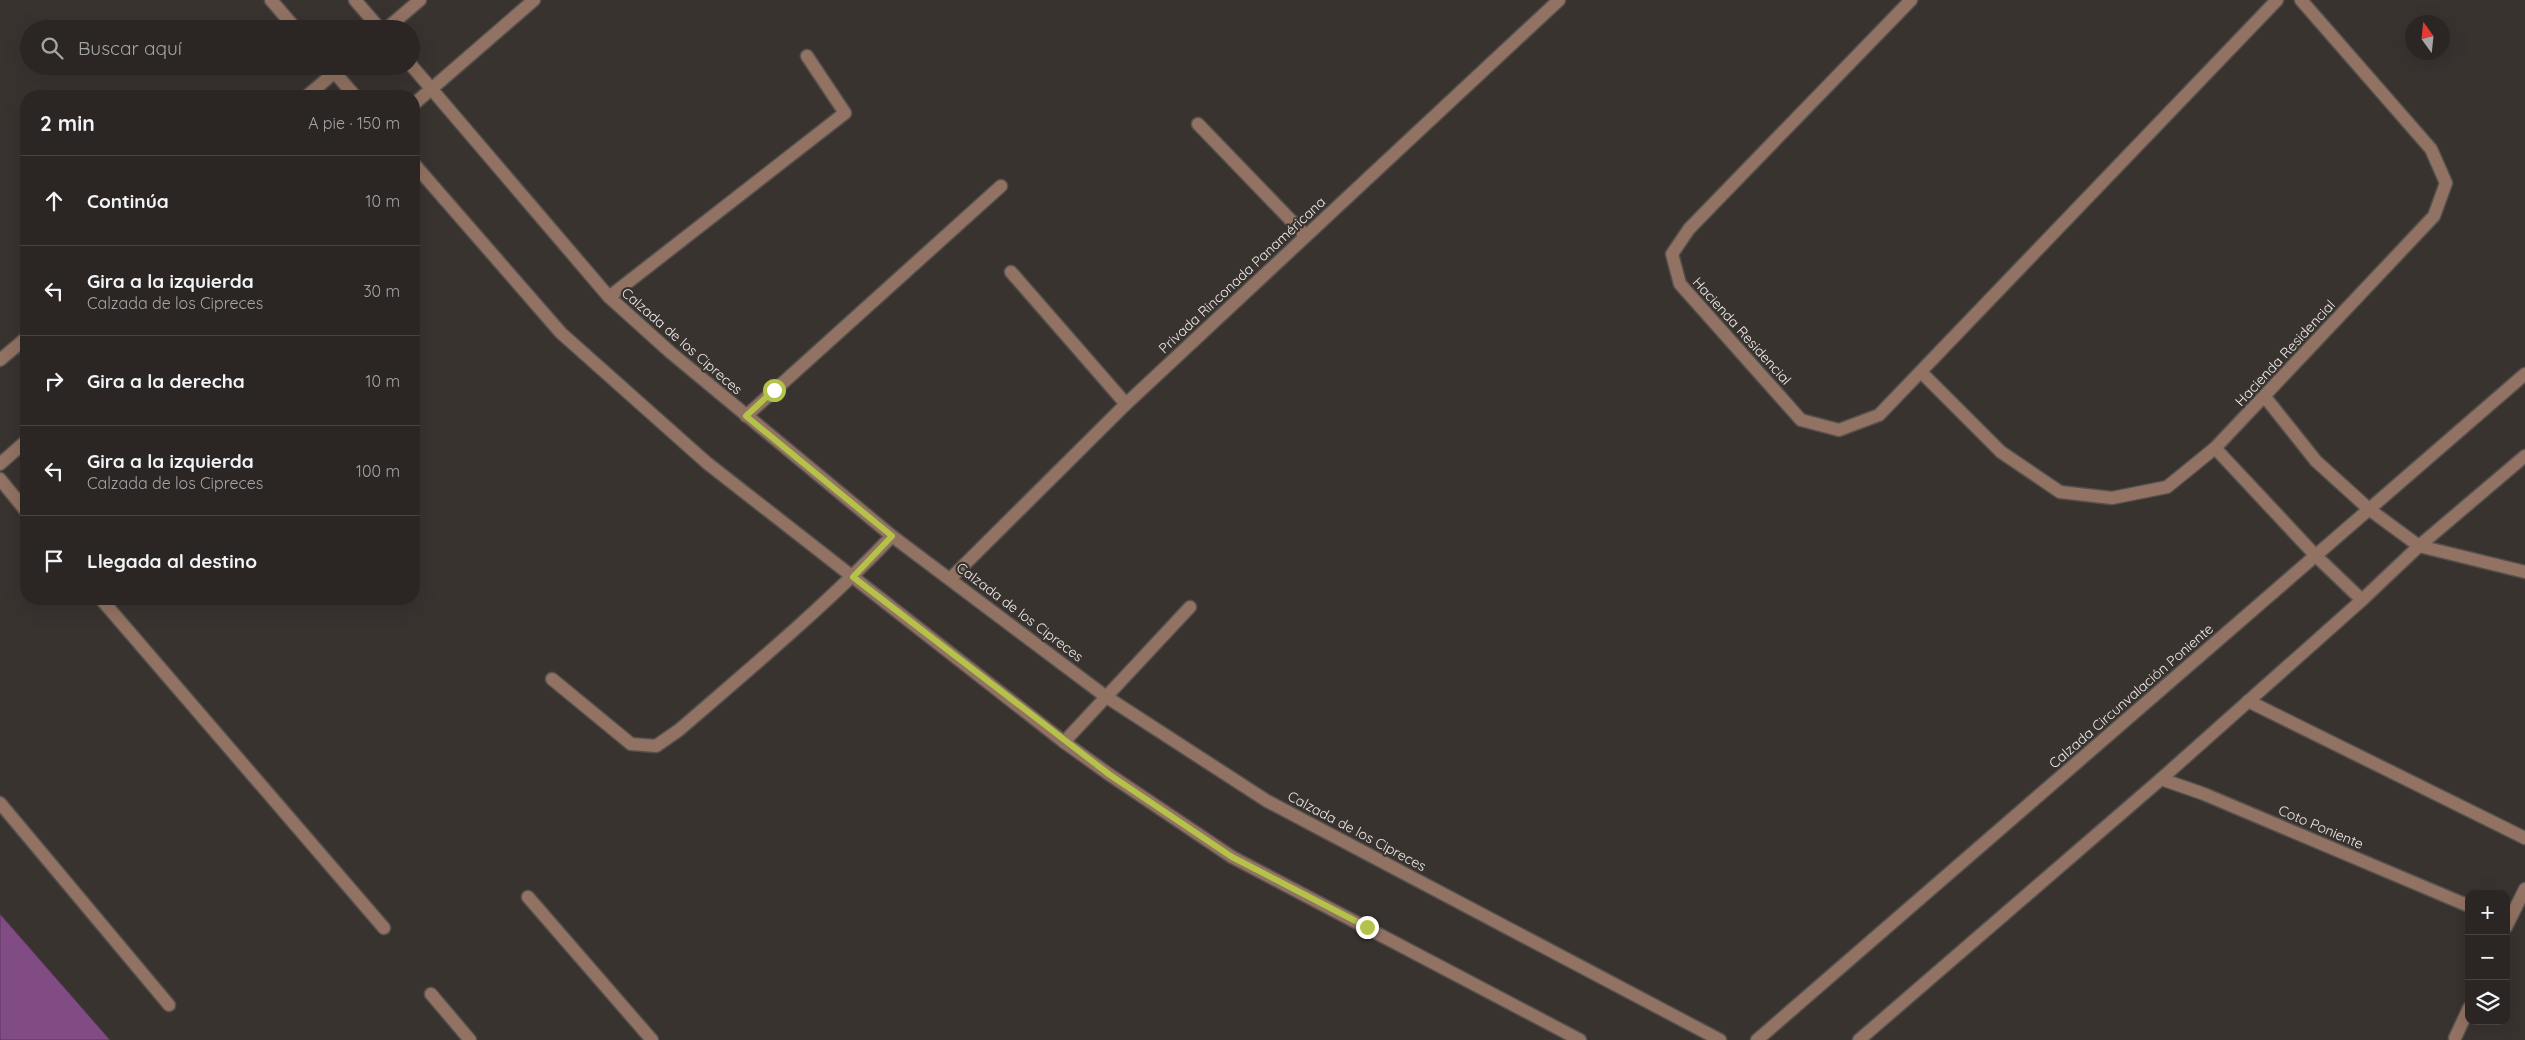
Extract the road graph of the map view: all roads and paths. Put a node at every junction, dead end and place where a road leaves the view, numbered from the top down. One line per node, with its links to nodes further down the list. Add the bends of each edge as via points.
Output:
1 (271, 0): 9 (street)
2 (355, 0): 10 (street)
3 (420, 0): 11 (street)
4 (534, 0): 16 (street)
5 (1559, 0): 23 (street, Privada Rinconada Panaméricana)
6 (1911, 0): 28 (street, Hacienda Residencial, via 1689,229 1672,254 1680,284 1801,420 1839,430 1879,414)
7 (2277, 0): 28 (street, Hacienda Residencial)
8 (2301, 0): 30 (street, Hacienda Residencial, via 2431,149 2446,183 2434,216)
9 (288, 20)
10 (372, 20)
11 (397, 20)
12 (807, 56): 25 (street, via 845,113)
13 (328, 75): 17 (street)
14 (340, 75): 18 (street)
15 (420, 75): 16 (street, Calzada de los Cipreces)
16 (432, 89): 19 (street); 25 (street, Calzada de los Cipreces)
17 (313, 90)
18 (351, 90)
19 (420, 99)
20 (1198, 124): 23 (street)
21 (420, 171): 44 (street, via 560,332 706,463)
22 (1001, 186): 32 (street)
23 (1306, 236): 31 (street, Privada Rinconada Panaméricana)
24 (1011, 272): 31 (street)
25 (609, 297): 32 (street, Calzada de los Cipreces)
26 (20, 343): 27 (street)
27 (0, 360)
28 (1921, 372): 34 (street, Hacienda Residencial, via 2001,452 2060,492 2112,498 2167,487)
29 (2525, 374): 39 (street, Calzada Circunvalación Poniente)
30 (2265, 397): 34 (street, Hacienda Residencial); 39 (street, via 2316,461)
31 (1126, 404): 45 (street, Privada Rinconada Panaméricana)
32 (746, 416): 40 (street, Calzada de los Cipreces)
33 (20, 446): 36 (street)
34 (2216, 448): 42 (street)
35 (2525, 456): 41 (street)
36 (0, 464)
37 (0, 480): 38 (street)
38 (20, 503)
39 (2370, 510): 41 (street); 42 (street, Calzada Circunvalación Poniente)
40 (892, 536): 44 (street); 45 (street, Calzada de los Cipreces)
41 (2419, 546): 43 (street); 46 (street)
42 (2316, 556): 46 (street); 69 (street, Calzada Circunvalación Poniente)
43 (2525, 572)
44 (853, 577): 49 (street, via 679,730 656,746 631,744); 52 (street)
45 (951, 578): 50 (street, Calzada de los Cipreces)
46 (2362, 600): 51 (street)
47 (107, 605): 60 (street)
48 (1190, 607): 50 (street)
49 (552, 679)
50 (1105, 696): 52 (street); 68 (street, Calzada de los Cipreces, via 1267,801)
51 (2248, 701): 53 (street); 55 (street)
52 (1064, 742): 67 (street, via 1232,857)
53 (2161, 778): 58 (street, Coto Poniente); 70 (street)
54 (0, 803): 62 (street)
55 (2525, 838)
56 (2525, 889): 59 (street)
57 (528, 897): 66 (street)
58 (2465, 904)
59 (2510, 918)
60 (384, 928)
61 (431, 994): 65 (street)
62 (169, 1004)
63 (2465, 1017): 64 (street)
64 (2455, 1038)
65 (470, 1040)
66 (652, 1040)
67 (1580, 1040)
68 (1720, 1040)
69 (1757, 1040)
70 (1859, 1040)

